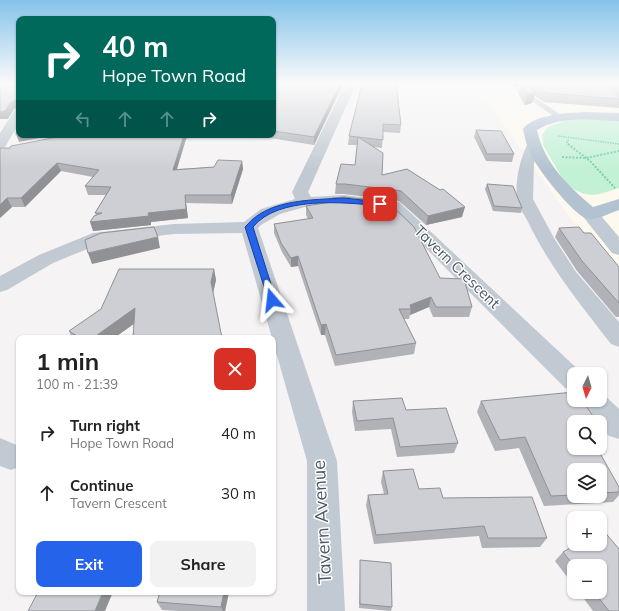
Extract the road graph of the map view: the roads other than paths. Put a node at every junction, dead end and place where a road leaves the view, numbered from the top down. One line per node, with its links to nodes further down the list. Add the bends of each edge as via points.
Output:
1 (338, 113): 10 (street, via 300,192)
2 (554, 113): 5 (lane)
3 (619, 117): 5 (main road)
4 (16, 118): 6 (street)
5 (562, 118): 7 (main road, via 538,123 530,129)
6 (0, 144)
7 (535, 147): 12 (main road, via 556,181); 16 (street, via 527,163 525,199 569,276)
8 (15, 148): 9 (street)
9 (0, 151)
10 (304, 202): 13 (street, Tavern Crescent, via 275,209 257,217); 17 (street, Tavern Crescent, via 344,200 393,206)
11 (619, 204): 12 (main road)
12 (590, 214): 14 (main road)
13 (249, 227): 15 (street, via 174,229 100,237 46,259); 20 (street, Tavern Avenue, via 322,461)
14 (619, 249)
15 (0, 285)
16 (619, 338)
17 (567, 374)
18 (600, 407): 19 (street)
19 (619, 427)
20 (326, 611)

